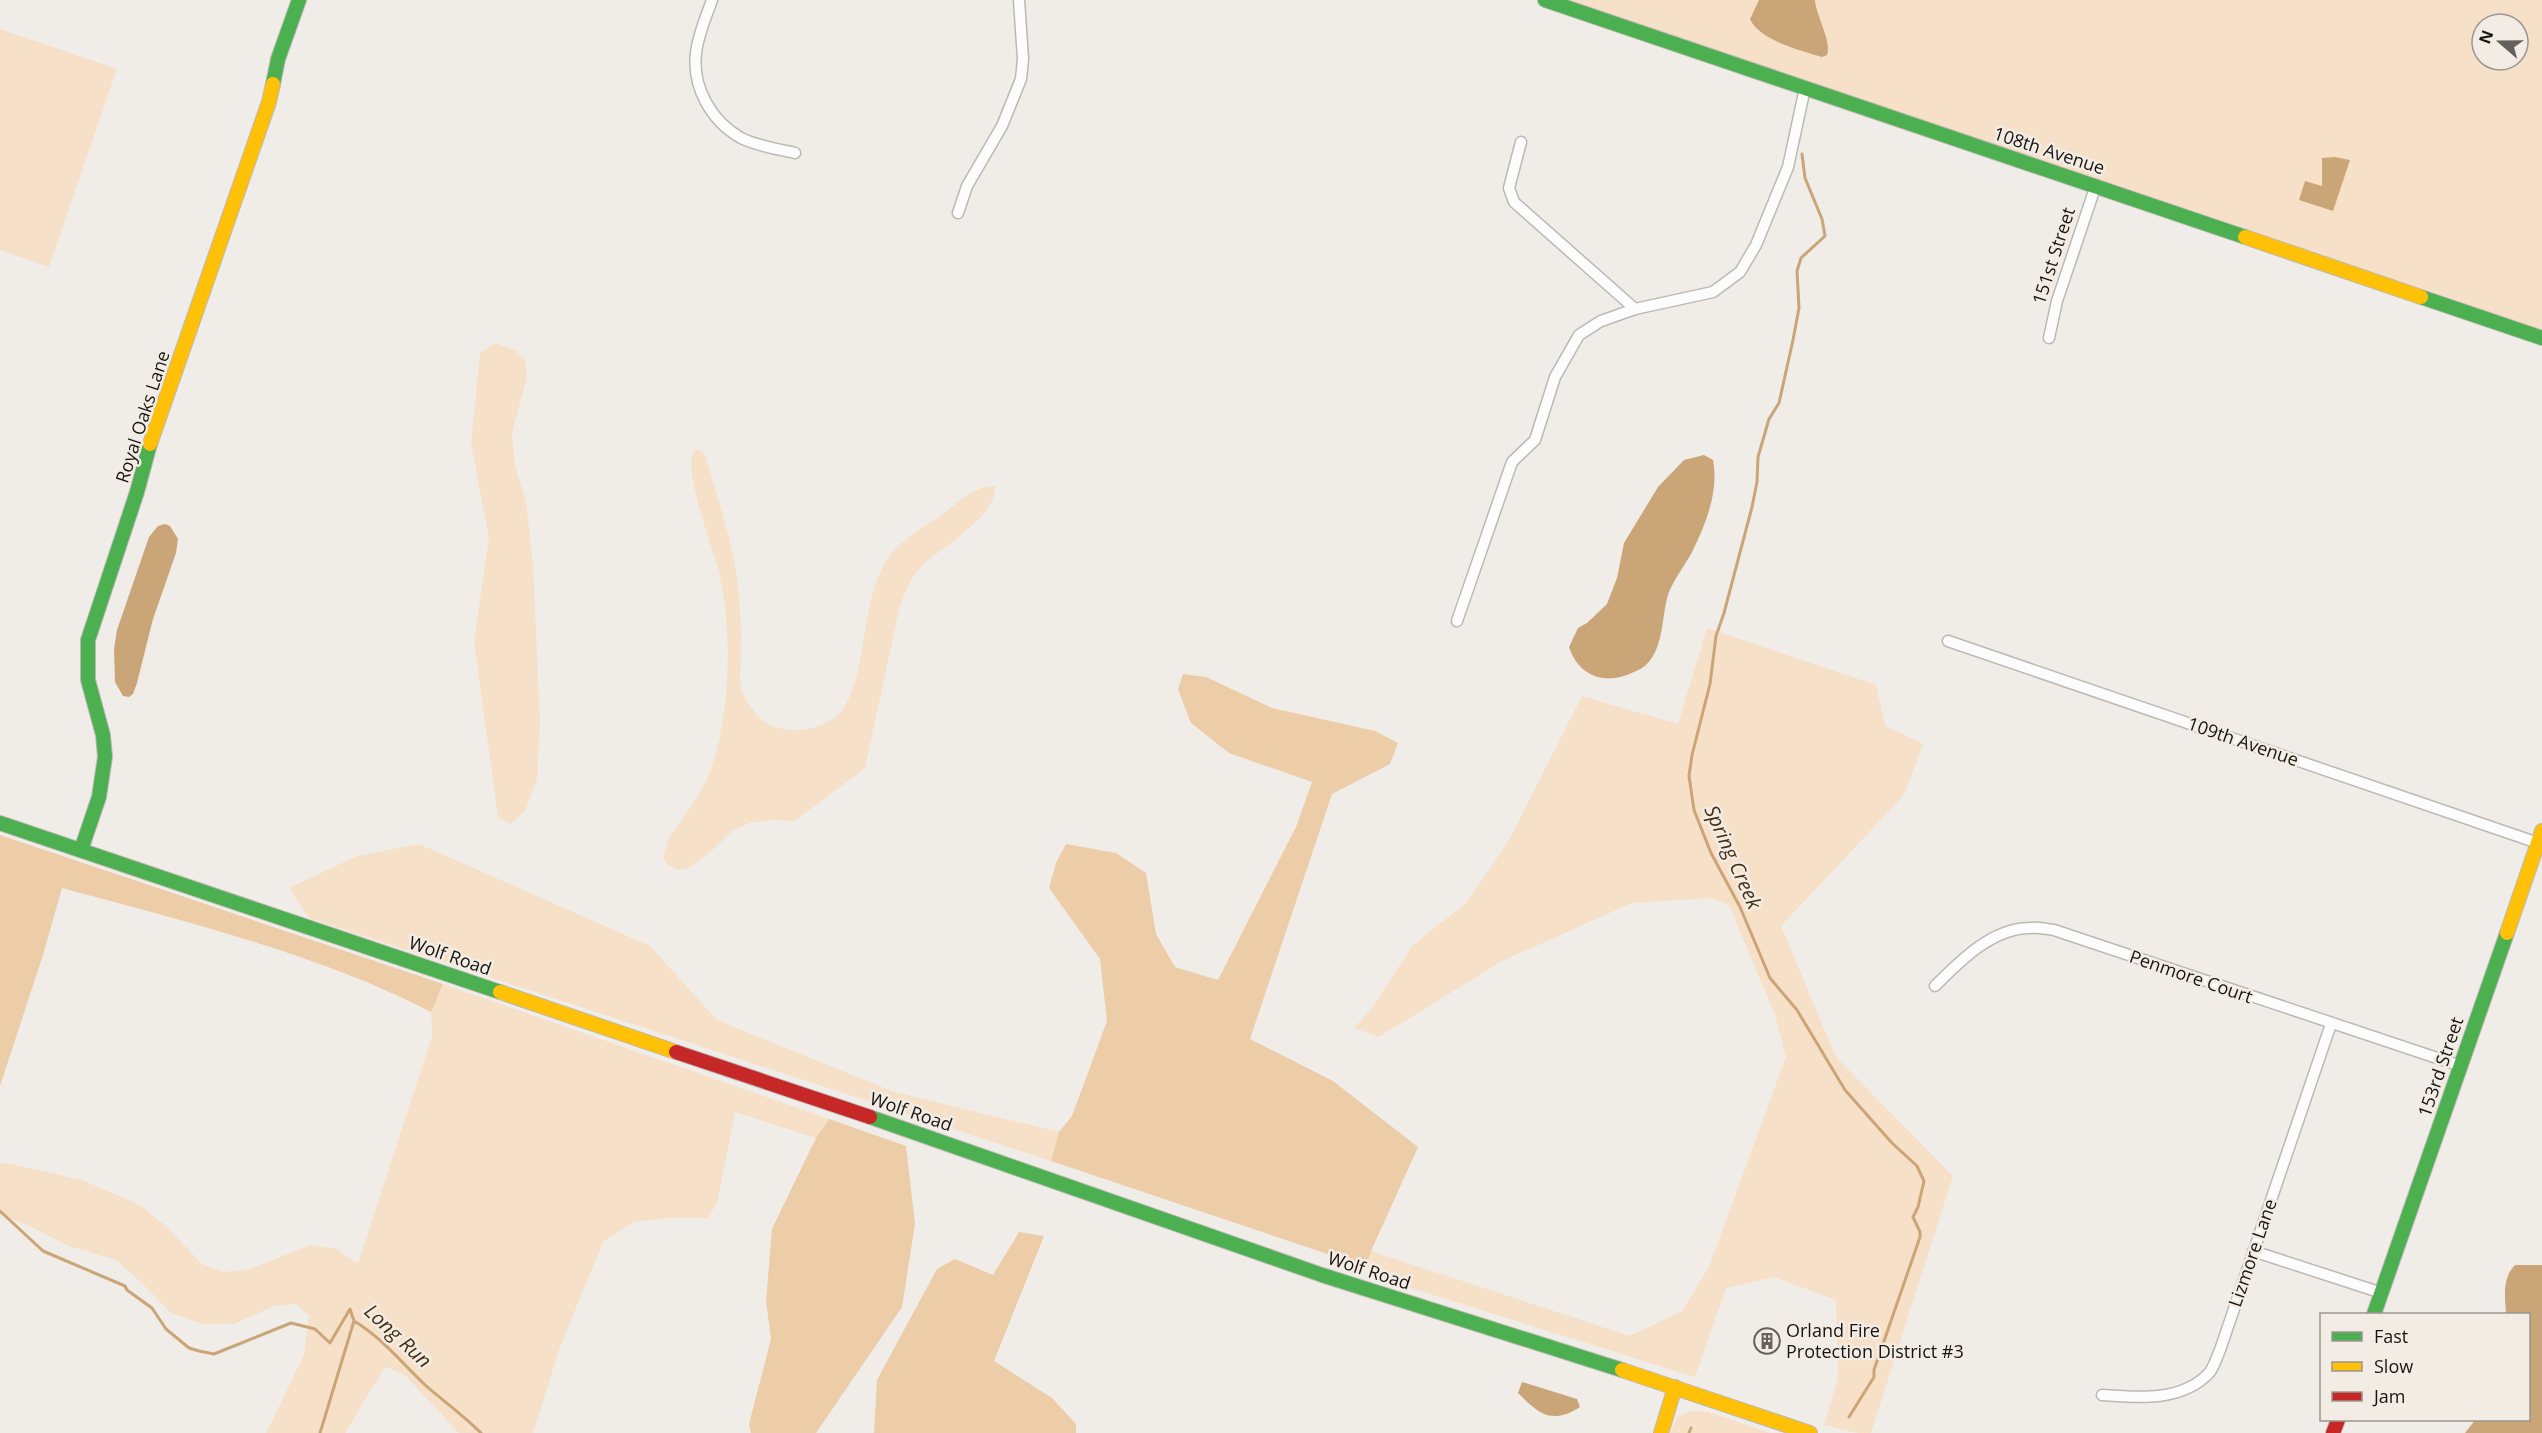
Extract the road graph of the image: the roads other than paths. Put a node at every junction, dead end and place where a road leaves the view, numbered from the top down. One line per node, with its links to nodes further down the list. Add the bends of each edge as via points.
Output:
1 (299, 0): 17 (street, Royal Oaks Lane, via 278,59 269,102 86,644 88,682 102,727 105,771 102,792)
2 (712, 0): 7 (street, via 696,55 696,75 706,104 742,138)
3 (1019, 0): 9 (street, via 1021,79 1002,126 967,186)
4 (1545, 0): 5 (street, 108th Avenue)
5 (1805, 88): 8 (street, 108th Avenue); 10 (street, via 1788,167 1740,272 1713,292)
6 (1521, 142): 10 (street, via 1509,188 1514,202)
7 (795, 153)
8 (2096, 186): 11 (street, 151st Street, via 2057,301); 12 (street, 108th Avenue)
9 (958, 213)
10 (1635, 309): 13 (street, via 1601,321 1579,335 1555,377 1534,440 1512,462)
11 (2049, 338)
12 (2542, 338)
13 (1457, 621)
14 (1948, 641): 16 (street, 109th Avenue)
15 (0, 823): 17 (street, Wolf Road)
16 (2540, 837): 20 (street, 153rd Street)
17 (81, 850): 24 (street, Wolf Road, via 1333,1278)
18 (1935, 986): 19 (street, Penmore Court, via 1969,954 1997,936 2028,927 2054,930)
19 (2331, 1024): 20 (street, Penmore Court); 21 (street, Lizmore Lane)
20 (2461, 1066): 22 (street, 153rd Street)
21 (2253, 1251): 22 (street); 25 (street, Lizmore Lane, via 2210,1371 2191,1387 2172,1394 2149,1398)
22 (2382, 1293): 23 (street, 153rd Street)
23 (2374, 1313)
24 (1675, 1387): 26 (street); 27 (street, Wolf Road)
25 (2102, 1395)
26 (1661, 1433)
27 (1810, 1433)

